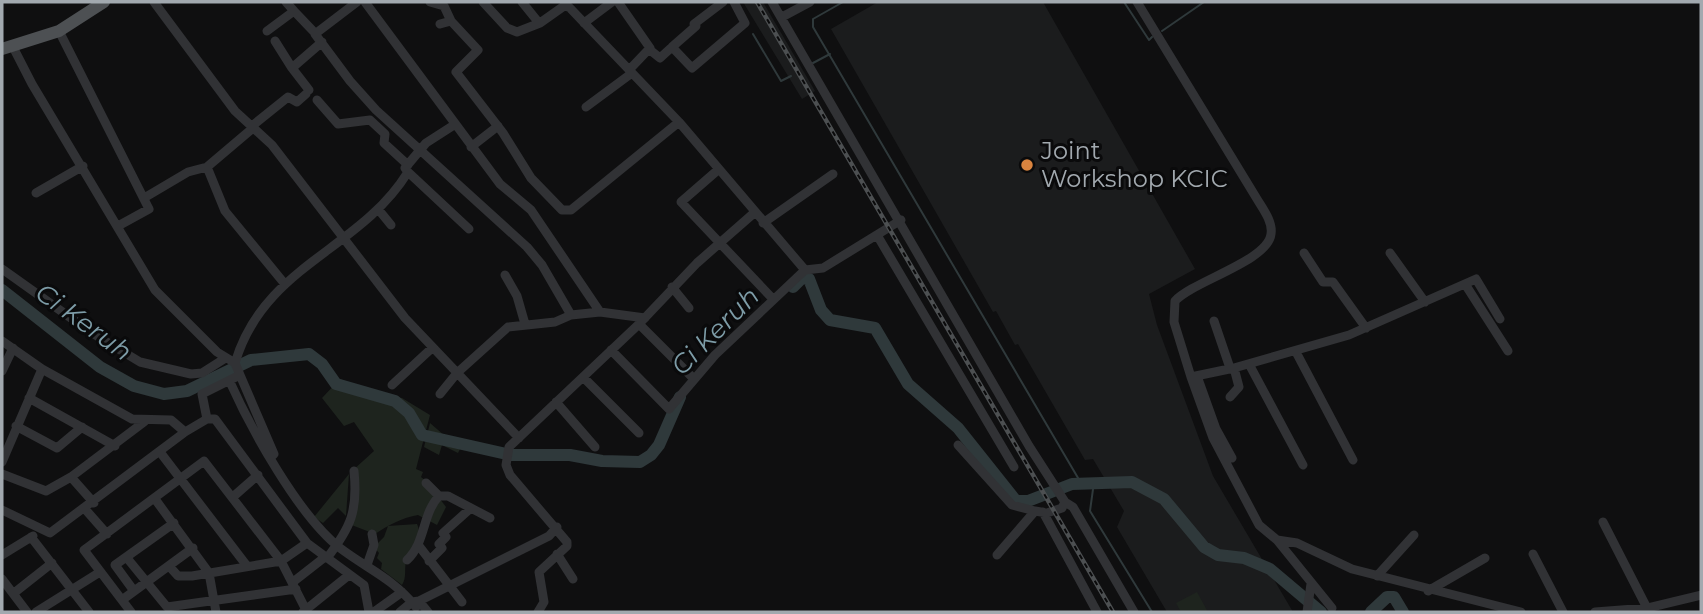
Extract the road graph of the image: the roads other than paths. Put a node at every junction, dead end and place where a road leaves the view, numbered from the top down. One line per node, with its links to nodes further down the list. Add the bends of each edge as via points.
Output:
1 (154, 2): 37 (street, via 235,111)
2 (286, 2): 16 (street)
3 (357, 2): 24 (street)
4 (365, 2): 35 (street)
5 (430, 2): 18 (street, via 444,6)
6 (483, 2): 19 (street, via 512,31)
7 (522, 2): 19 (street)
8 (612, 2): 20 (street)
9 (618, 2): 29 (street)
10 (723, 2): 27 (street)
11 (734, 2): 27 (street, via 745,23 692,68)
12 (772, 2): 17 (street)
13 (810, 2): 17 (street)
14 (1137, 2): 89 (street, via 1258,199 1271,228 1260,251 1175,301 1174,322)
15 (95, 4): 22 (main road)
16 (294, 11): 23 (street); 24 (street)
17 (782, 18): 49 (street)
18 (451, 20): 21 (street); 36 (street, via 478,50 456,72)
19 (539, 23): 20 (street, via 564,6)
20 (584, 23): 31 (street)
21 (440, 24)
22 (59, 31): 28 (main road); 46 (street)
23 (267, 32)
24 (315, 33): 26 (street)
25 (275, 41): 30 (street)
26 (322, 42): 30 (street); 39 (street, via 350,81)
27 (672, 47): 29 (street, via 660,58)
28 (7, 48): 40 (street)
29 (650, 50): 31 (street)
30 (292, 68): 37 (street, via 308,92 297,102 288,97)
31 (631, 71): 33 (street); 34 (street)
32 (317, 100): 42 (street, via 338,124 370,120)
33 (586, 107)
34 (679, 122): 36 (street, via 567,211 531,178); 43 (street)
35 (454, 125): 38 (street); 39 (street)
36 (498, 126): 38 (street)
37 (253, 127): 41 (street); 55 (street, via 272,145)
38 (471, 147): 68 (street, via 500,184 531,209)
39 (419, 151): 42 (street); 69 (street, via 527,247)
40 (83, 166): 45 (street); 52 (street)
41 (207, 167): 46 (street, via 188,172); 62 (street, via 225,211)
42 (408, 168): 47 (street, via 395,192); 53 (street)
43 (719, 169): 48 (street); 56 (street, via 681,202)
44 (833, 174): 50 (street)
45 (36, 193)
46 (144, 198): 52 (street, via 149,209)
47 (378, 209): 51 (street); 55 (street)
48 (754, 213): 50 (street); 56 (street)
49 (901, 220): 54 (street); 125 (street)
50 (763, 223): 60 (street)
51 (391, 225)
52 (118, 226): 81 (street, via 155,290)
53 (469, 229)
54 (877, 235): 60 (street, via 823,268); 115 (street)
55 (341, 238): 62 (street); 77 (street)
56 (721, 243): 64 (street); 65 (street)
57 (1304, 253): 74 (street, via 1323,282 1333,282 1340,289)
58 (1390, 253): 66 (street)
59 (2, 269): 81 (street, via 140,362 191,374 202,373)
60 (805, 270): 65 (street)
61 (505, 275): 73 (street)
62 (283, 281): 85 (street, via 249,325)
63 (1465, 284): 66 (street); 70 (street, via 1476,279); 79 (street)
64 (672, 288): 67 (street); 71 (street)
65 (772, 298): 90 (street)
66 (1424, 302): 74 (street)
67 (690, 308)
68 (600, 312): 69 (street); 71 (street)
69 (571, 315): 73 (street, via 555,322)
70 (1500, 319)
71 (642, 321): 78 (street); 90 (street)
72 (1214, 321): 83 (street)
73 (525, 324): 87 (street, via 502,329)
74 (1366, 328): 80 (street)
75 (2, 341): 76 (street)
76 (13, 348): 84 (street); 86 (street)
77 (432, 348): 87 (street); 92 (street)
78 (611, 350): 88 (street); 90 (street, via 669,409)
79 (1508, 351)
80 (1296, 352): 82 (street); 112 (street)
81 (224, 359): 85 (street)
82 (1249, 364): 83 (street); 114 (street)
83 (1232, 368): 89 (street); 94 (street, via 1239,387)
84 (42, 369): 95 (street); 98 (street, via 122,415)
85 (237, 369): 91 (street); 109 (street)
86 (2, 370)
87 (457, 373): 93 (street); 103 (street)
88 (583, 376): 96 (street); 102 (street)
89 (1194, 376): 111 (street); 141 (street, via 1226,466 1259,525)
90 (693, 378)
91 (230, 382): 97 (street, via 202,394); 106 (street)
92 (392, 385)
93 (440, 394)
94 (1230, 397)
95 (29, 398): 99 (street); 100 (street)
96 (556, 402): 103 (street); 107 (street)
97 (207, 419): 101 (street); 110 (street, via 218,420)
98 (144, 422): 101 (street, via 171,420); 105 (street)
99 (16, 426): 100 (street, via 55,448); 113 (street)
100 (82, 427): 105 (street)
101 (185, 432): 108 (street)
102 (639, 433)
103 (519, 438): 134 (street, via 509,447 510,475)
104 (958, 445): 130 (street, via 1012,505)
105 (115, 446): 119 (street)
106 (261, 447): 109 (street); 110 (street)
107 (595, 447)
108 (160, 452): 120 (street); 126 (street)
109 (271, 457): 142 (street, via 308,513)
110 (246, 458): 118 (street)
111 (1233, 458)
112 (1353, 460)
113 (2, 462)
114 (1303, 465)
115 (1014, 467)
116 (354, 471): 142 (street, via 356,509)
117 (2, 474): 119 (street, via 44,491)
118 (258, 475): 122 (street); 143 (street)
119 (71, 477): 126 (street)
120 (180, 479): 122 (street, via 204,461); 124 (street); 158 (street)
121 (426, 483): 123 (street)
122 (234, 496): 153 (street)
123 (439, 496): 127 (street); 140 (street)
124 (155, 499): 133 (street); 136 (street)
125 (1065, 502): 130 (street, via 1062,508); 193 (street, via 1073,507)
126 (94, 503): 128 (street)
127 (471, 508): 131 (street); 154 (street, via 443,533 446,537 439,544 443,548)
128 (85, 509): 135 (street, via 50,533); 136 (street)
129 (2, 510): 135 (street)
130 (1039, 512): 148 (street); 192 (street)
131 (491, 518)
132 (1603, 522): 180 (street)
133 (174, 523): 144 (street); 149 (street)
134 (557, 527): 145 (street, via 567,547); 168 (street, via 549,536)
135 (41, 531): 139 (street)
136 (107, 534): 159 (street, via 85,550)
137 (372, 534): 155 (street, via 375,540)
138 (1414, 535): 161 (street)
139 (31, 537): 147 (street); 156 (street)
140 (422, 539): 152 (street); 154 (street)
141 (1277, 540): 161 (street); 166 (street)
142 (339, 542): 150 (street); 155 (street)
143 (307, 543): 150 (street); 153 (street)
144 (193, 548): 157 (street); 160 (street)
145 (557, 554): 164 (street); 191 (street, via 539,572 544,602)
146 (1533, 554): 195 (street)
147 (2, 555)
148 (997, 555)
149 (127, 558): 165 (street); 171 (street, via 115,565)
150 (326, 558): 162 (street); 167 (street)
151 (1485, 558): 169 (street)
152 (407, 560)
153 (281, 561): 158 (street); 167 (street)
154 (429, 561): 168 (street)
155 (369, 562): 172 (street)
156 (52, 563): 170 (street); 173 (street)
157 (169, 566): 160 (street, via 183,577); 165 (street)
158 (247, 566): 160 (street)
159 (100, 572): 170 (street); 175 (street)
160 (209, 573): 178 (street)
161 (1378, 573): 169 (street)
162 (349, 575): 182 (street); 187 (street, via 365,586)
163 (2, 579): 173 (street)
164 (573, 579)
165 (146, 583): 171 (street); 178 (street, via 167,607)
166 (1311, 584): 179 (street); 181 (street)
167 (295, 585): 178 (street); 182 (street)
168 (450, 585): 176 (street); 177 (street)
169 (1428, 590): 194 (street)
170 (71, 591): 184 (street); 185 (street)
171 (134, 592): 175 (street)
172 (402, 592): 177 (street); 188 (street)
173 (14, 593): 183 (street)
174 (1701, 595): 180 (street)
175 (122, 600): 186 (street)
176 (462, 602)
177 (415, 603): 189 (street); 190 (street)
178 (215, 607)
179 (1332, 608)
180 (1642, 608): 196 (street)
181 (1307, 610)
182 (304, 611)
183 (27, 612)
184 (36, 612)
185 (89, 612)
186 (131, 612)
187 (369, 612)
188 (374, 612)
189 (400, 612)
190 (428, 612)
191 (538, 612)
192 (1097, 612)
193 (1134, 612)
194 (1521, 612)
195 (1562, 612)
196 (1595, 612)

